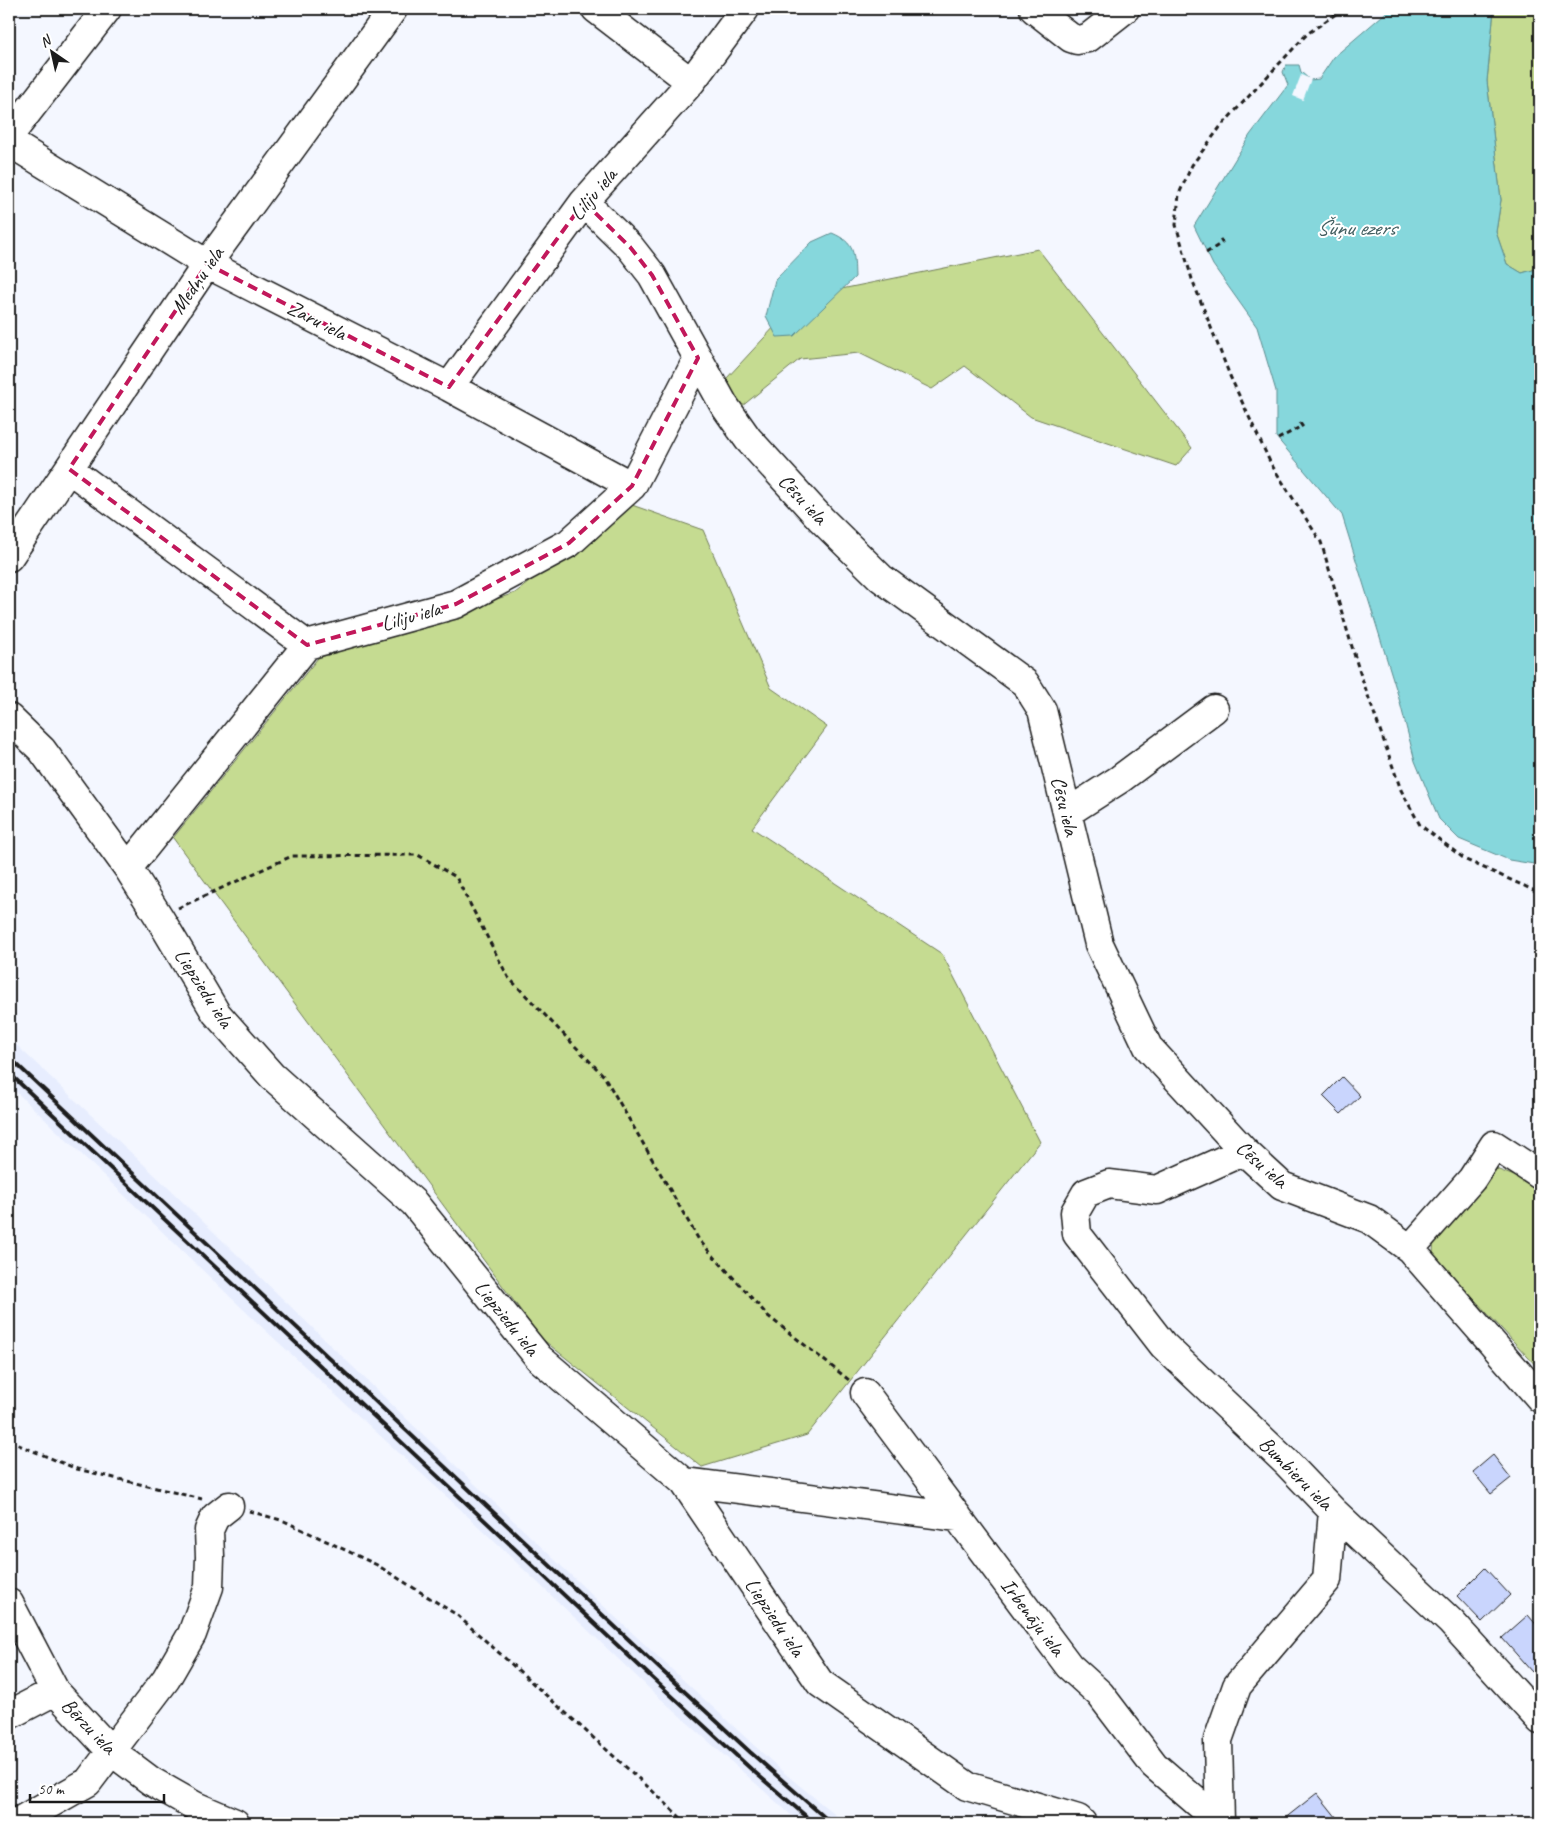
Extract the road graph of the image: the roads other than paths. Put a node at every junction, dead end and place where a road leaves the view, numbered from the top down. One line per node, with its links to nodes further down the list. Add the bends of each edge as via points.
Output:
1 (107, 9): 8 (street)
2 (392, 9): 11 (street, Medņu iela)
3 (596, 9): 7 (street)
4 (744, 9): 7 (street, Liliju iela)
5 (1034, 9): 6 (street, via 1077,40 1088,38)
6 (1125, 9)
7 (691, 82): 10 (street, Liliju iela)
8 (9, 136)
9 (9, 142): 11 (street, Zaru iela)
10 (584, 202): 12 (street, Cēsu iela, via 630,246 652,275); 13 (street, Liliju iela)
11 (207, 264): 13 (street, Zaru iela); 14 (street, Medņu iela)
12 (698, 358): 15 (street, Liliju iela); 20 (street, Cēsu iela, via 724,405 748,439 821,519 881,578 1025,683 1042,710)
13 (449, 387): 15 (street, Zaru iela)
14 (69, 469): 16 (street, Medņu iela); 17 (street)
15 (632, 486): 17 (street, Liliju iela, via 569,543 456,604)
16 (9, 557)
17 (307, 645): 21 (street)
18 (1214, 709): 20 (street, via 1120,779)
19 (9, 718): 21 (street, Liepziedu iela, via 42,750)
20 (1067, 813): 22 (street, Cēsu iela, via 1099,944 1148,1047)
21 (128, 868): 27 (street, Liepziedu iela, via 216,1013 272,1076 414,1203 539,1358)
22 (1244, 1151): 24 (street, Cēsu iela, via 1282,1186 1368,1219); 29 (street, Bumbieru iela, via 1157,1190 1108,1184 1086,1193 1074,1212 1077,1234 1162,1345 1287,1462)
23 (1540, 1175): 24 (street, via 1494,1146 1472,1179)
24 (1410, 1249): 26 (street, Cēsu iela)
25 (865, 1393): 30 (street, Irbenāju iela)
26 (1540, 1398)
27 (684, 1482): 30 (street); 38 (street, Liepziedu iela, via 820,1683 967,1786 1078,1819)
28 (229, 1506): 35 (street, via 215,1517 209,1530 208,1587 192,1634 166,1679)
29 (1333, 1511): 34 (street, Bumbieru iela, via 1451,1622); 39 (street, via 1327,1580 1237,1686 1218,1740)
30 (958, 1517): 39 (street, Irbenāju iela, via 1069,1666 1100,1694 1154,1765)
31 (9, 1603): 32 (street, Bērzu iela)
32 (55, 1691): 33 (street); 35 (street, Bērzu iela)
33 (9, 1715)
34 (1540, 1720)
35 (111, 1751): 36 (street, via 88,1782); 37 (street, Bērzu iela, via 151,1781 195,1806)
36 (16, 1823)
37 (235, 1823)
38 (1082, 1823)
39 (1221, 1823)

